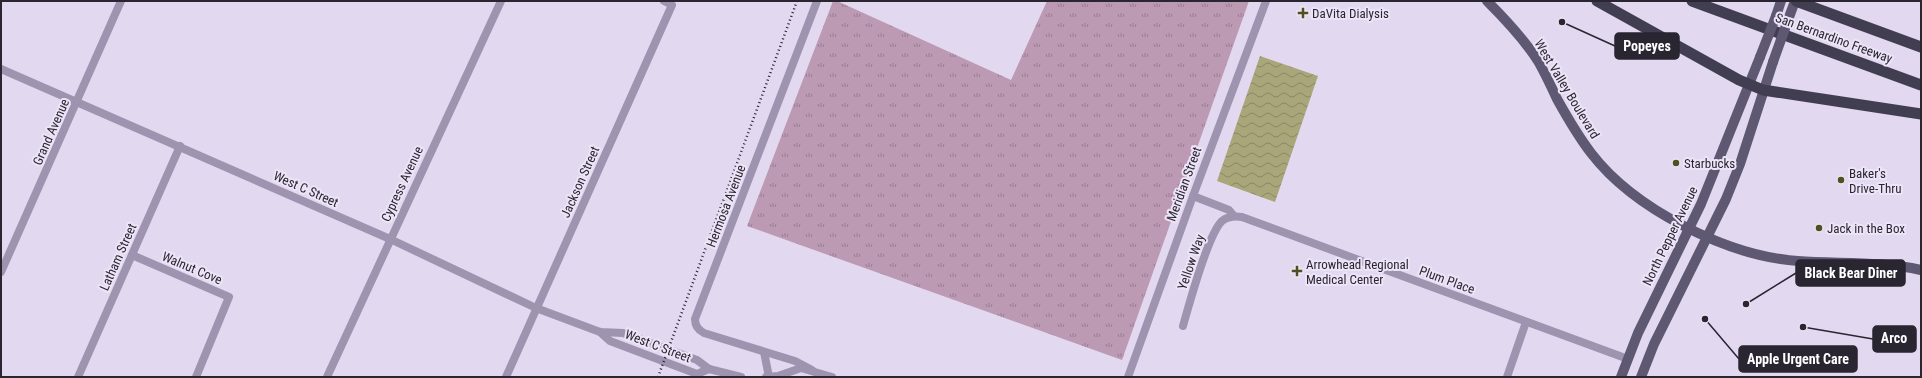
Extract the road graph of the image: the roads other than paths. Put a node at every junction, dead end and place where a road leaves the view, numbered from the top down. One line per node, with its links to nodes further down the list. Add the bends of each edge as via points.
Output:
1 (121, 1): 16 (street, Grand Avenue)
2 (501, 1): 23 (street, Cypress Avenue)
3 (664, 1): 27 (street, Jackson Street, via 672,5)
4 (817, 1): 31 (street, Hermosa Avenue, via 695,319 695,324 704,333)
5 (1266, 1): 19 (street, Meridian Street)
6 (1487, 1): 21 (main road, West Valley Boulevard, via 1515,30 1538,62 1575,129 1592,154 1619,181 1651,207)
7 (1597, 1): 13 (highway)
8 (1692, 1): 14 (highway, San Bernardino Freeway)
9 (1781, 1): 13 (main road, North Pepper Avenue, bridge)
10 (1795, 1): 11 (highway, San Bernardino Freeway); 15 (main road, bridge)
11 (1921, 47)
12 (1, 69): 16 (street, West C Street)
13 (1748, 85): 15 (highway); 21 (main road, North Pepper Avenue, via 1712,180)
14 (1921, 85)
15 (1763, 90): 17 (highway); 22 (main road, via 1740,164 1726,199)
16 (77, 102): 18 (street, West C Street); 26 (street, Grand Avenue)
17 (1921, 114)
18 (180, 146): 23 (street, West C Street); 24 (street, Latham Street)
19 (1192, 196): 20 (street, Plum Place, via 1229,210); 43 (street, Meridian Street)
20 (1234, 216): 28 (street, Plum Place, via 1242,216); 29 (street, Yellow Way, via 1226,218 1215,231)
21 (1688, 228): 22 (main road, West Valley Boulevard); 32 (main road, North Pepper Avenue)
22 (1706, 237): 25 (main road, West Valley Boulevard, via 1774,258 1854,262); 46 (main road, via 1654,344)
23 (390, 239): 27 (street, West C Street); 37 (street, Cypress Avenue)
24 (132, 255): 35 (street, Latham Street); 36 (street, Walnut Cove, via 230,297)
25 (1921, 270)
26 (1, 272)
27 (536, 308): 30 (street, West C Street); 38 (street, Jackson Street)
28 (1526, 322): 32 (street, Plum Place); 44 (street)
29 (1183, 326)
30 (600, 332): 33 (street, West C Street, via 623,333 697,360); 33 (street, West C Street, via 610,341 697,374)
31 (764, 352): 34 (street, via 795,361); 40 (street)
32 (1628, 358): 45 (main road, North Pepper Avenue)
33 (709, 369): 39 (street, West C Street)
34 (812, 370): 41 (street, via 801,368); 42 (street)
35 (78, 377)
36 (196, 377)
37 (327, 377)
38 (506, 377)
39 (741, 377)
40 (768, 377): 41 (street)
41 (778, 377)
42 (832, 377)
43 (1128, 377)
44 (1507, 377)
45 (1621, 377)
46 (1641, 377)

